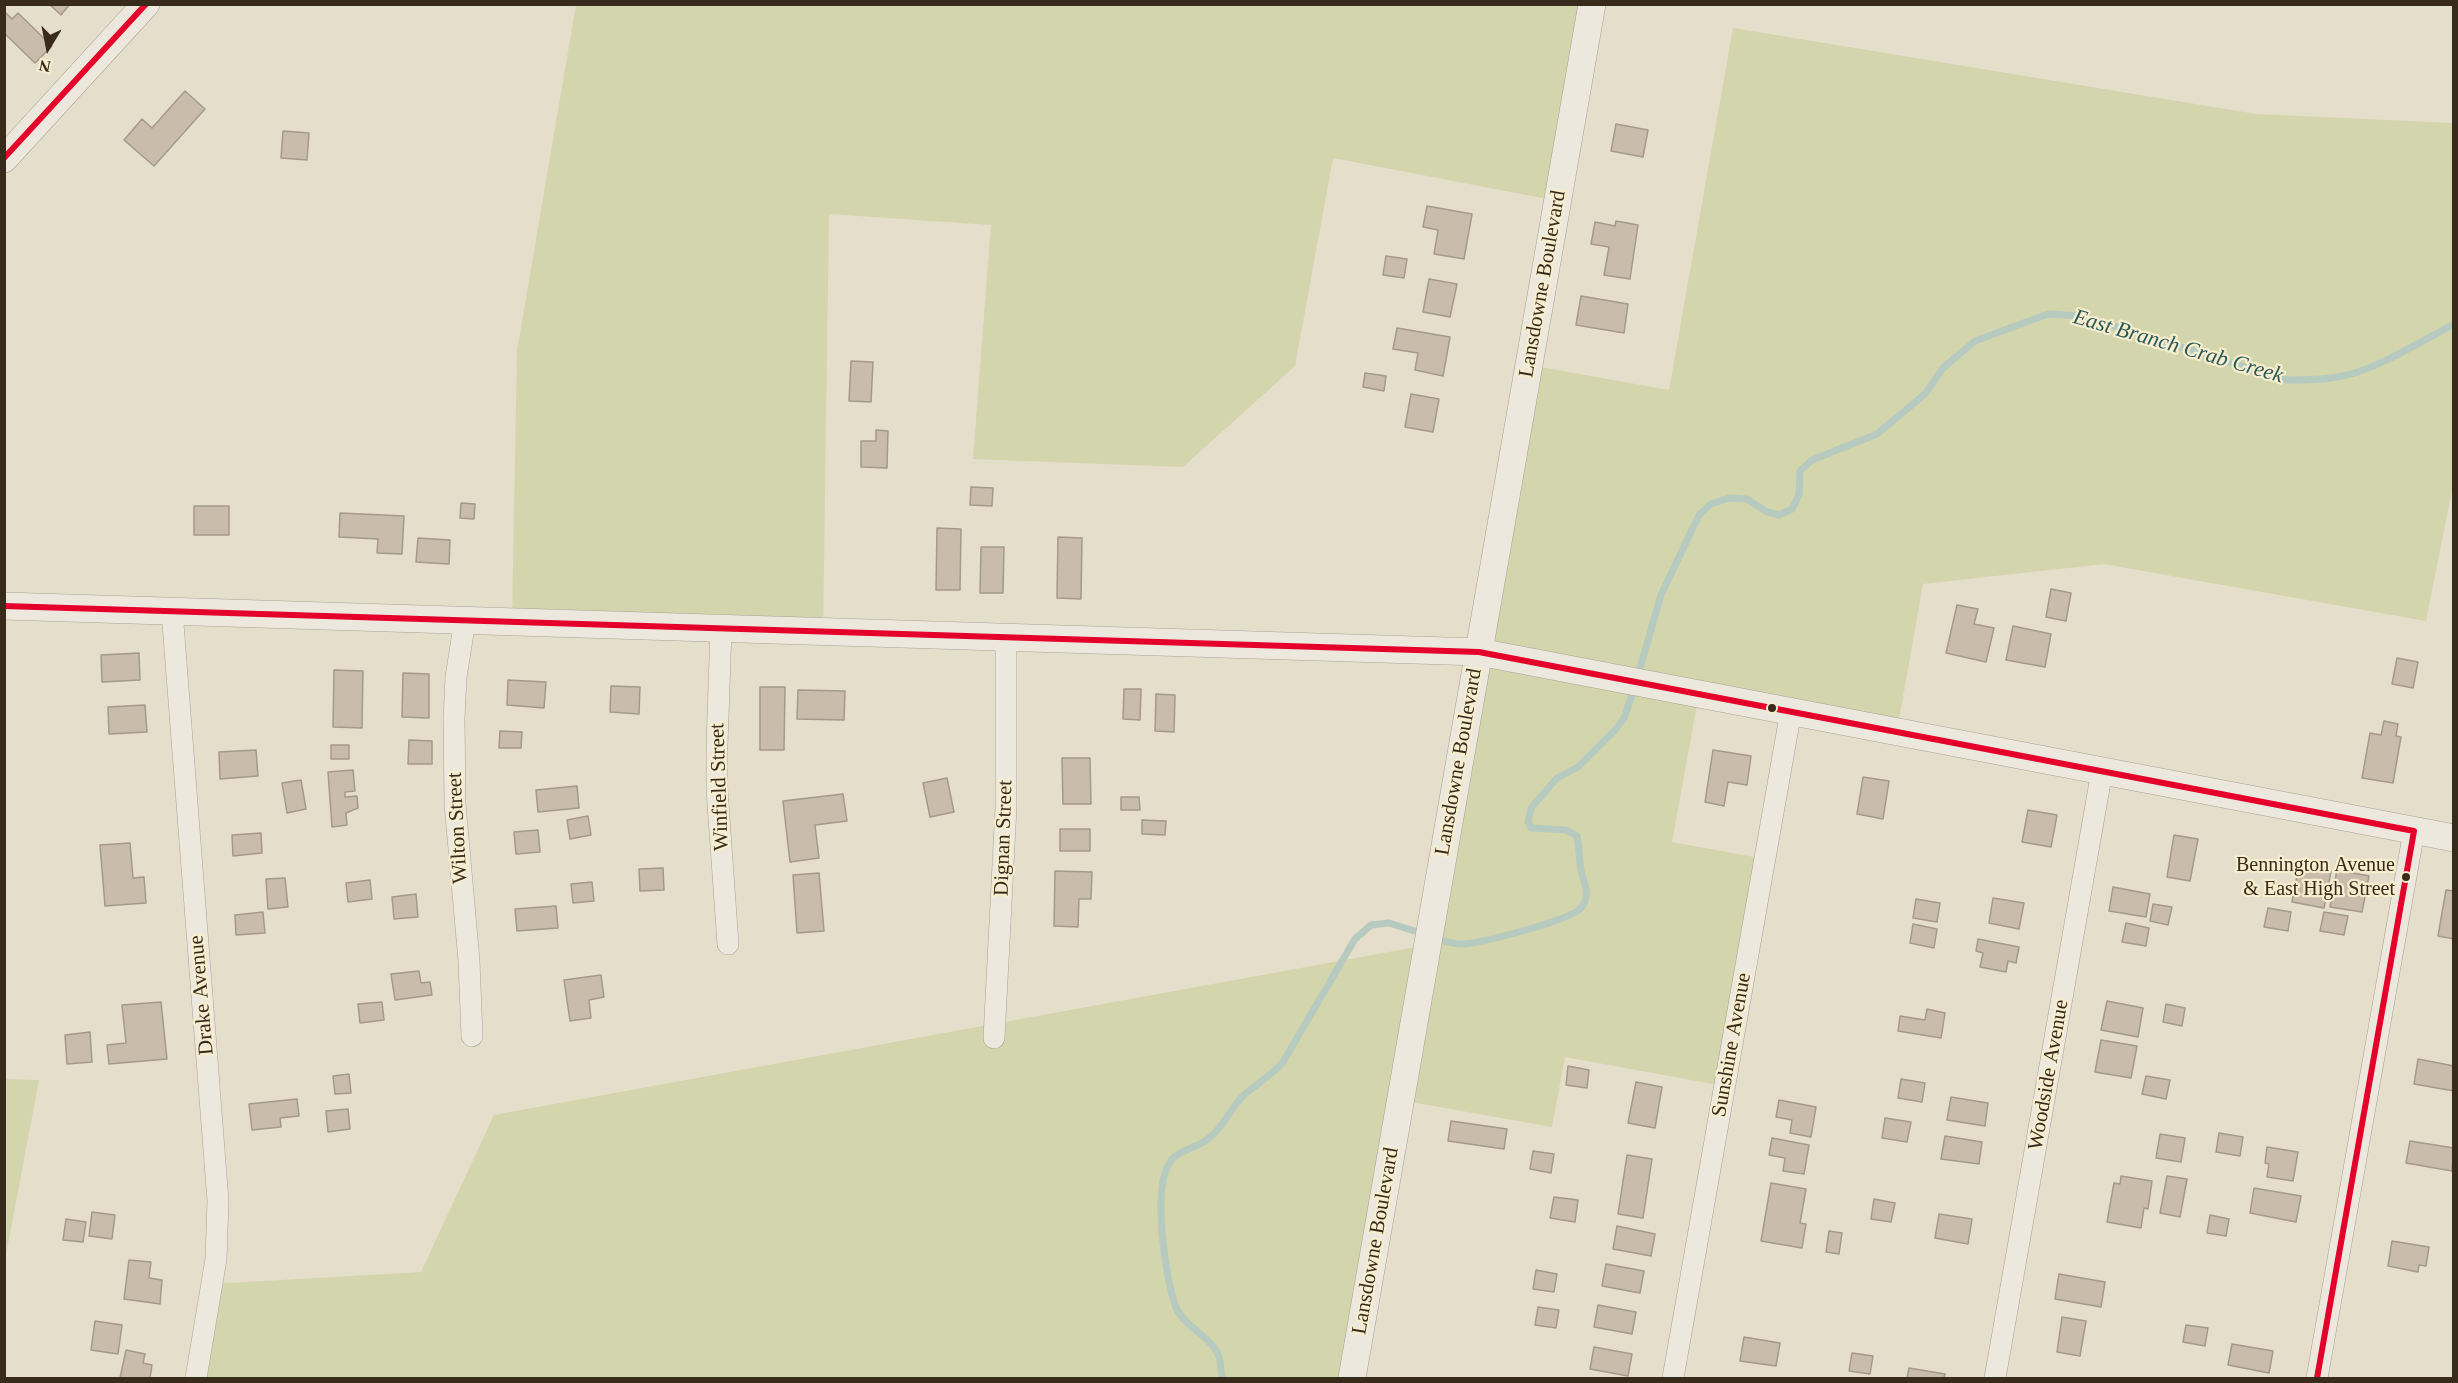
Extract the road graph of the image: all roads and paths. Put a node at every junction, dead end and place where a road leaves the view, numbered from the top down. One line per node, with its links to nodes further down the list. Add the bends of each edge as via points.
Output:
1 (146, 4): 3 (street)
2 (1592, 4): 9 (street, Lansdowne Boulevard)
3 (4, 159)
4 (4, 606): 5 (street)
5 (172, 611): 6 (street); 17 (street, Drake Avenue, via 218,1201 216,1258)
6 (465, 620): 7 (street); 15 (street, Wilton Street, via 456,677 455,804)
7 (721, 629): 8 (street); 14 (street, Winfield Street, via 717,778)
8 (1006, 638): 9 (street); 16 (street, Dignan Street, via 1006,807)
9 (1479, 652): 10 (street); 18 (street, Lansdowne Boulevard)
10 (1791, 711): 11 (street); 19 (street, Sunshine Avenue)
11 (2102, 771): 12 (street); 20 (street, Woodside Avenue)
12 (2414, 831): 13 (street); 21 (street)
13 (2454, 838)
14 (728, 944)
15 (472, 1036)
16 (994, 1038)
17 (196, 1378)
18 (1352, 1378)
19 (1673, 1378)
20 (1995, 1378)
21 (2317, 1378)

